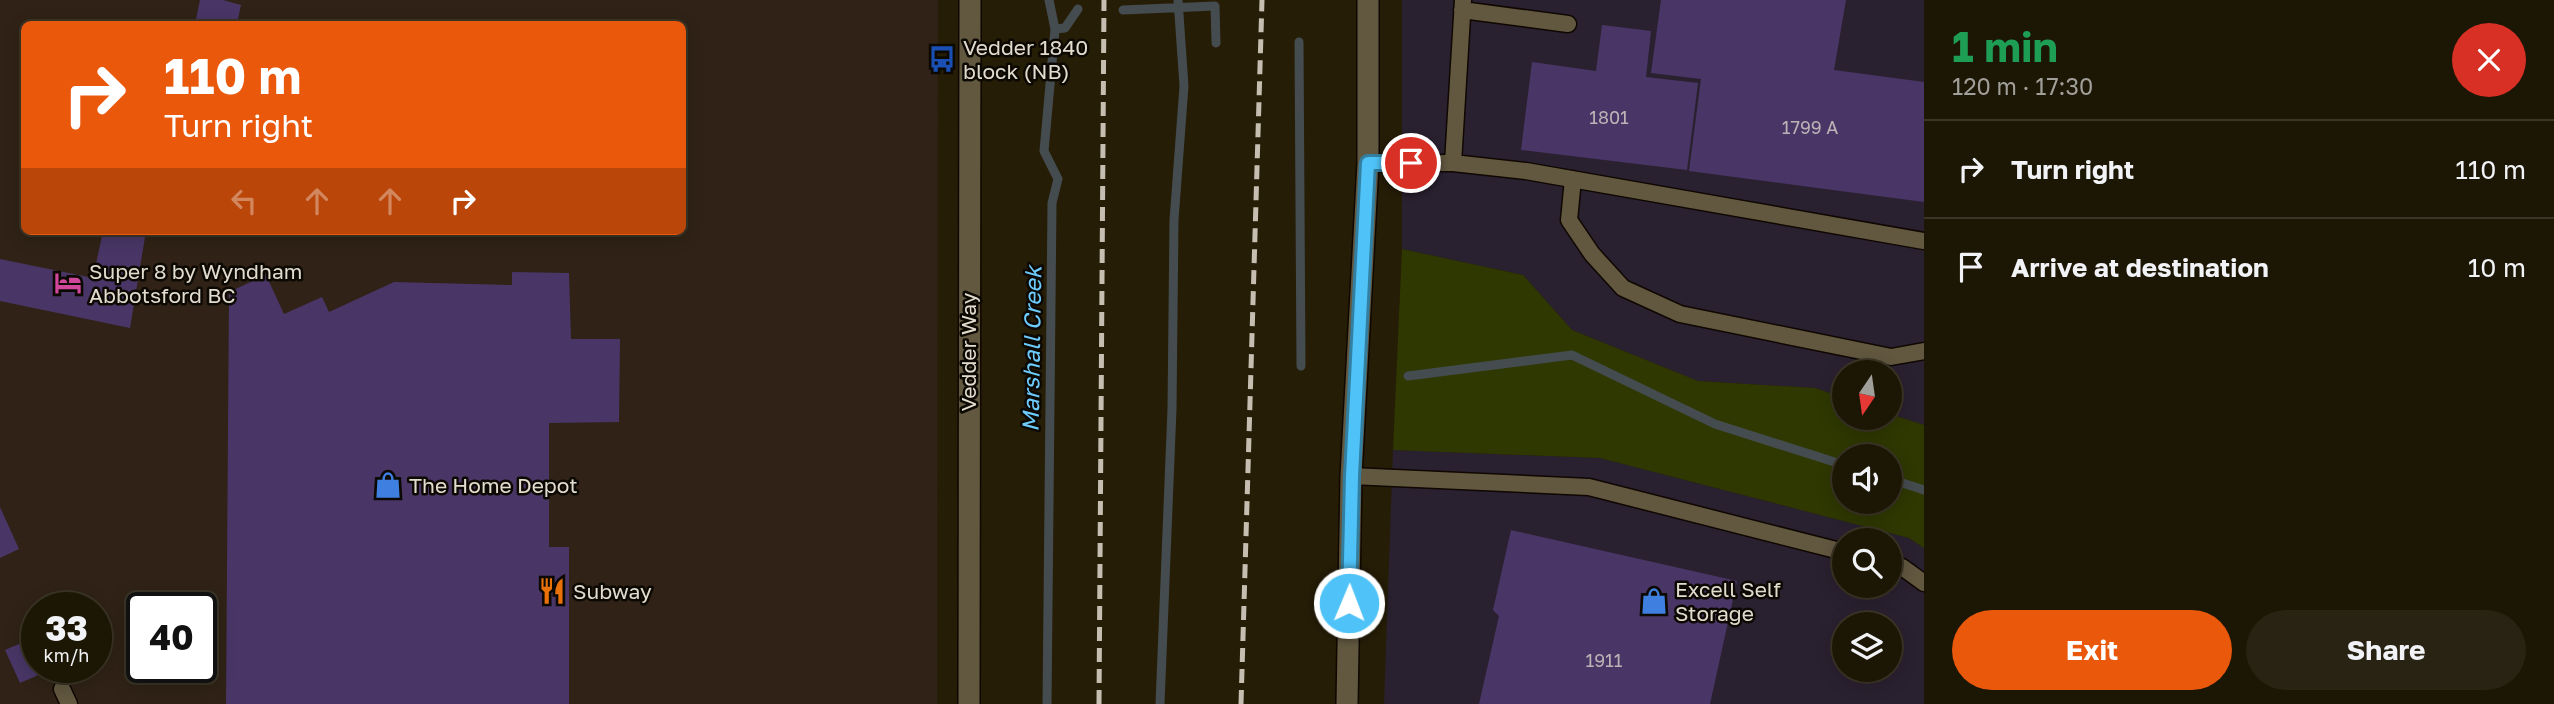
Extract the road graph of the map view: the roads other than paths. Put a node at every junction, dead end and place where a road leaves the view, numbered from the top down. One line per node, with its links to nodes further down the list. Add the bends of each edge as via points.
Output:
1 (970, 0): 14 (street, Vedder Way)
2 (1368, 0): 5 (street)
3 (1462, 5): 4 (lane); 6 (lane)
4 (1568, 24)
5 (1368, 163): 6 (lane); 10 (street)
6 (1453, 163): 7 (lane)
7 (1573, 179): 8 (lane); 9 (lane, via 1569,220 1623,288 1680,314 1891,357)
8 (1924, 241)
9 (1924, 351)
10 (1352, 476): 11 (lane, via 1589,487); 15 (street)
11 (1832, 549)
12 (1902, 566): 13 (lane)
13 (1924, 583)
14 (969, 704)
15 (1347, 704)

